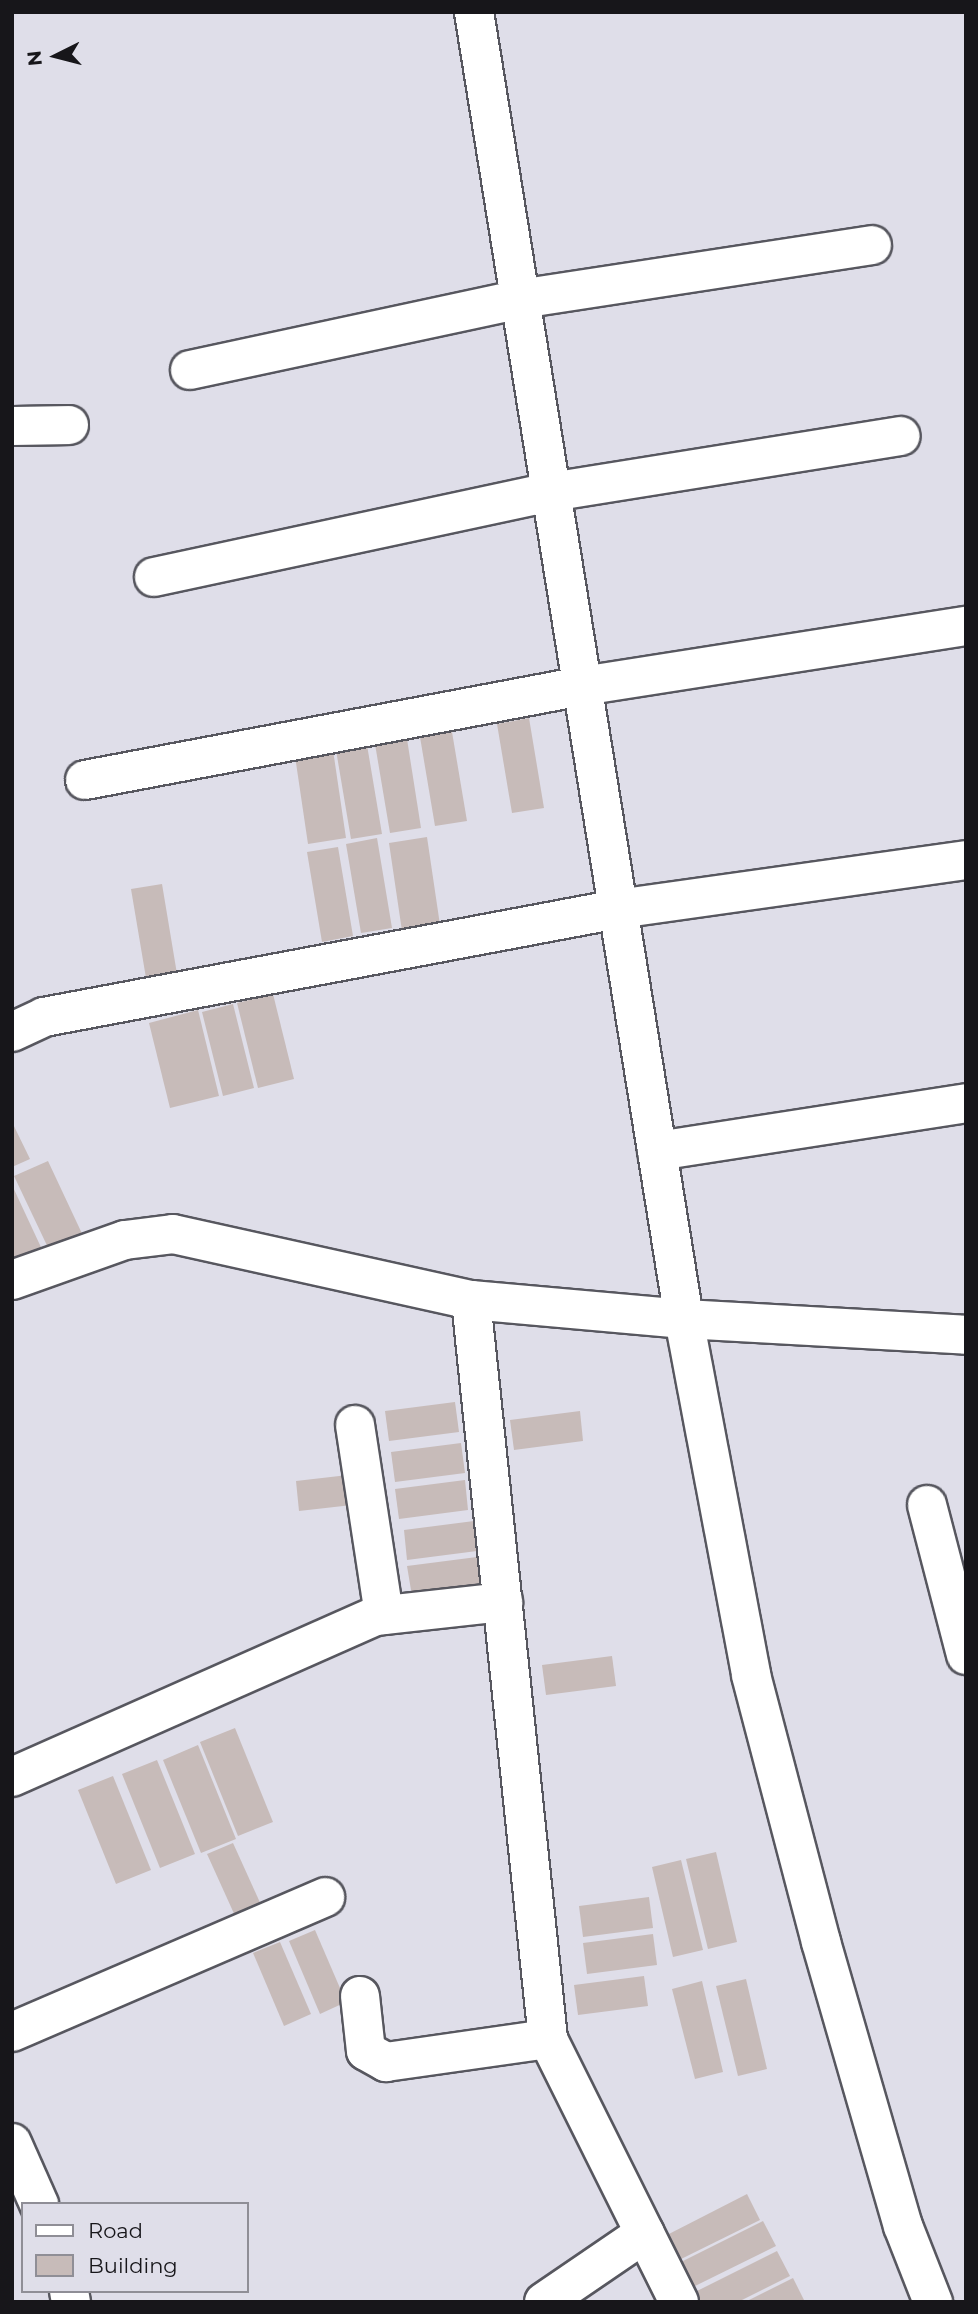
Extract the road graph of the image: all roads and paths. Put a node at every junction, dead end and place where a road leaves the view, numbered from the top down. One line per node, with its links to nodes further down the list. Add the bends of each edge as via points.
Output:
1 (474, 12): 3 (street)
2 (872, 245): 3 (street)
3 (520, 299): 4 (street); 8 (street)
4 (190, 370)
5 (69, 425): 6 (street)
6 (12, 426)
7 (901, 436): 8 (street)
8 (551, 492): 9 (street); 11 (street)
9 (154, 577)
10 (966, 626): 11 (street)
11 (582, 685): 12 (street); 14 (street)
12 (85, 780)
13 (966, 860): 14 (street)
14 (618, 909): 15 (street, via 44,1017); 17 (street)
15 (12, 1032)
16 (966, 1103): 17 (street)
17 (657, 1151): 20 (street)
18 (12, 1280): 19 (street, via 125,1240 173,1234)
19 (471, 1300): 20 (street); 24 (street)
20 (684, 1319): 21 (street); 37 (street, via 751,1675 899,2213)
21 (966, 1335)
22 (355, 1425): 25 (street)
23 (927, 1505): 26 (street)
24 (503, 1602): 25 (street); 31 (street)
25 (384, 1615): 27 (street, via 292,1649)
26 (966, 1656)
27 (12, 1777)
28 (325, 1897): 30 (street)
29 (360, 1996): 31 (street, via 366,2051 386,2062)
30 (12, 2032)
31 (548, 2039): 34 (street)
32 (12, 2143): 33 (street)
33 (38, 2202)
34 (645, 2233): 35 (street); 36 (street)
35 (544, 2302)
36 (679, 2302)
37 (933, 2302)

